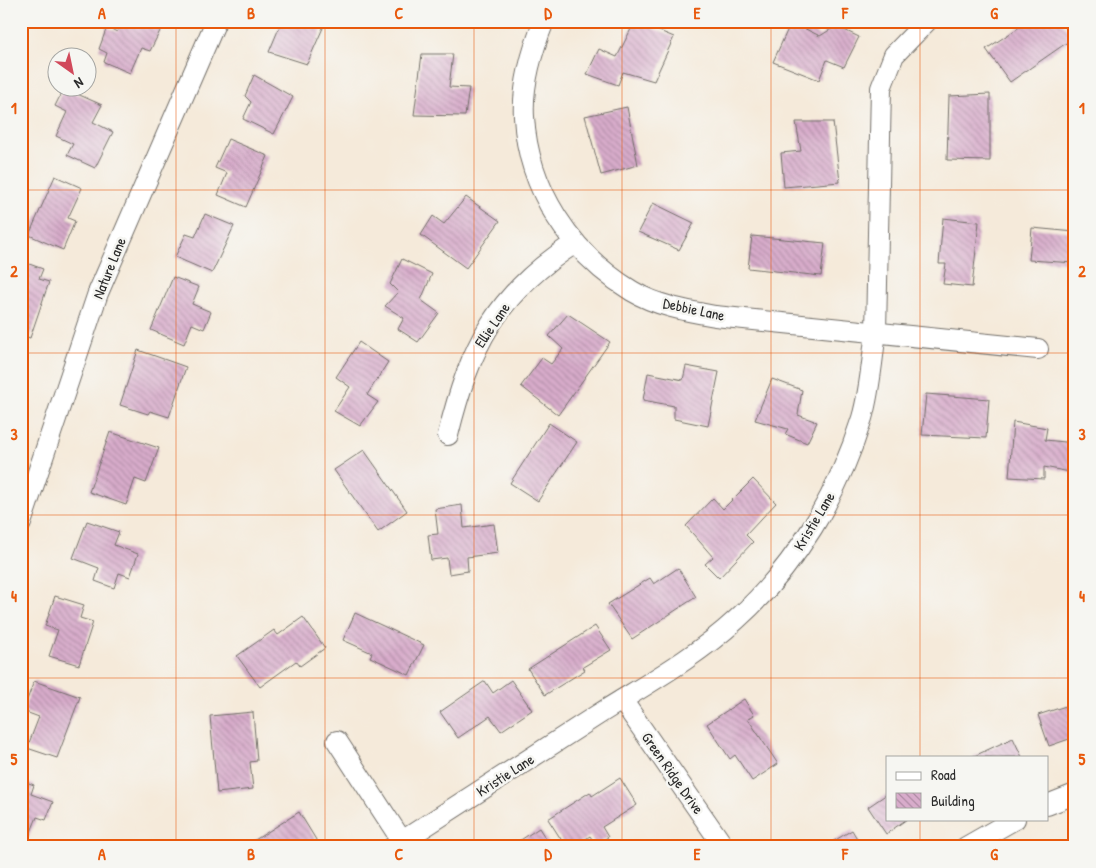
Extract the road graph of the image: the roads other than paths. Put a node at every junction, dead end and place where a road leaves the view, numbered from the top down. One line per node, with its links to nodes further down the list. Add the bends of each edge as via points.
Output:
1 (216, 21): 8 (street, Nature Lane, via 98,293)
2 (544, 21): 4 (street, Debbie Lane, via 528,72 524,117 530,159 545,199)
3 (927, 21): 5 (street, Kristie Lane, via 894,55 881,88)
4 (575, 242): 5 (street, Debbie Lane, via 598,266 633,291 672,308 715,316); 7 (street, Ellie Lane, via 522,284 494,317 473,354 458,393)
5 (876, 332): 6 (street, Debbie Lane); 9 (street, Kristie Lane, via 862,416 841,474 814,527 778,577 736,621 687,658)
6 (1038, 349)
7 (448, 435)
8 (21, 523)
9 (622, 700): 14 (street, Kristie Lane); 15 (street, Green Ridge Drive)
10 (337, 741): 14 (street, Kristie Lane)
11 (1075, 794): 12 (street)
12 (1048, 805)
13 (1012, 820): 16 (street)
14 (398, 844)
15 (724, 847)
16 (966, 847)

